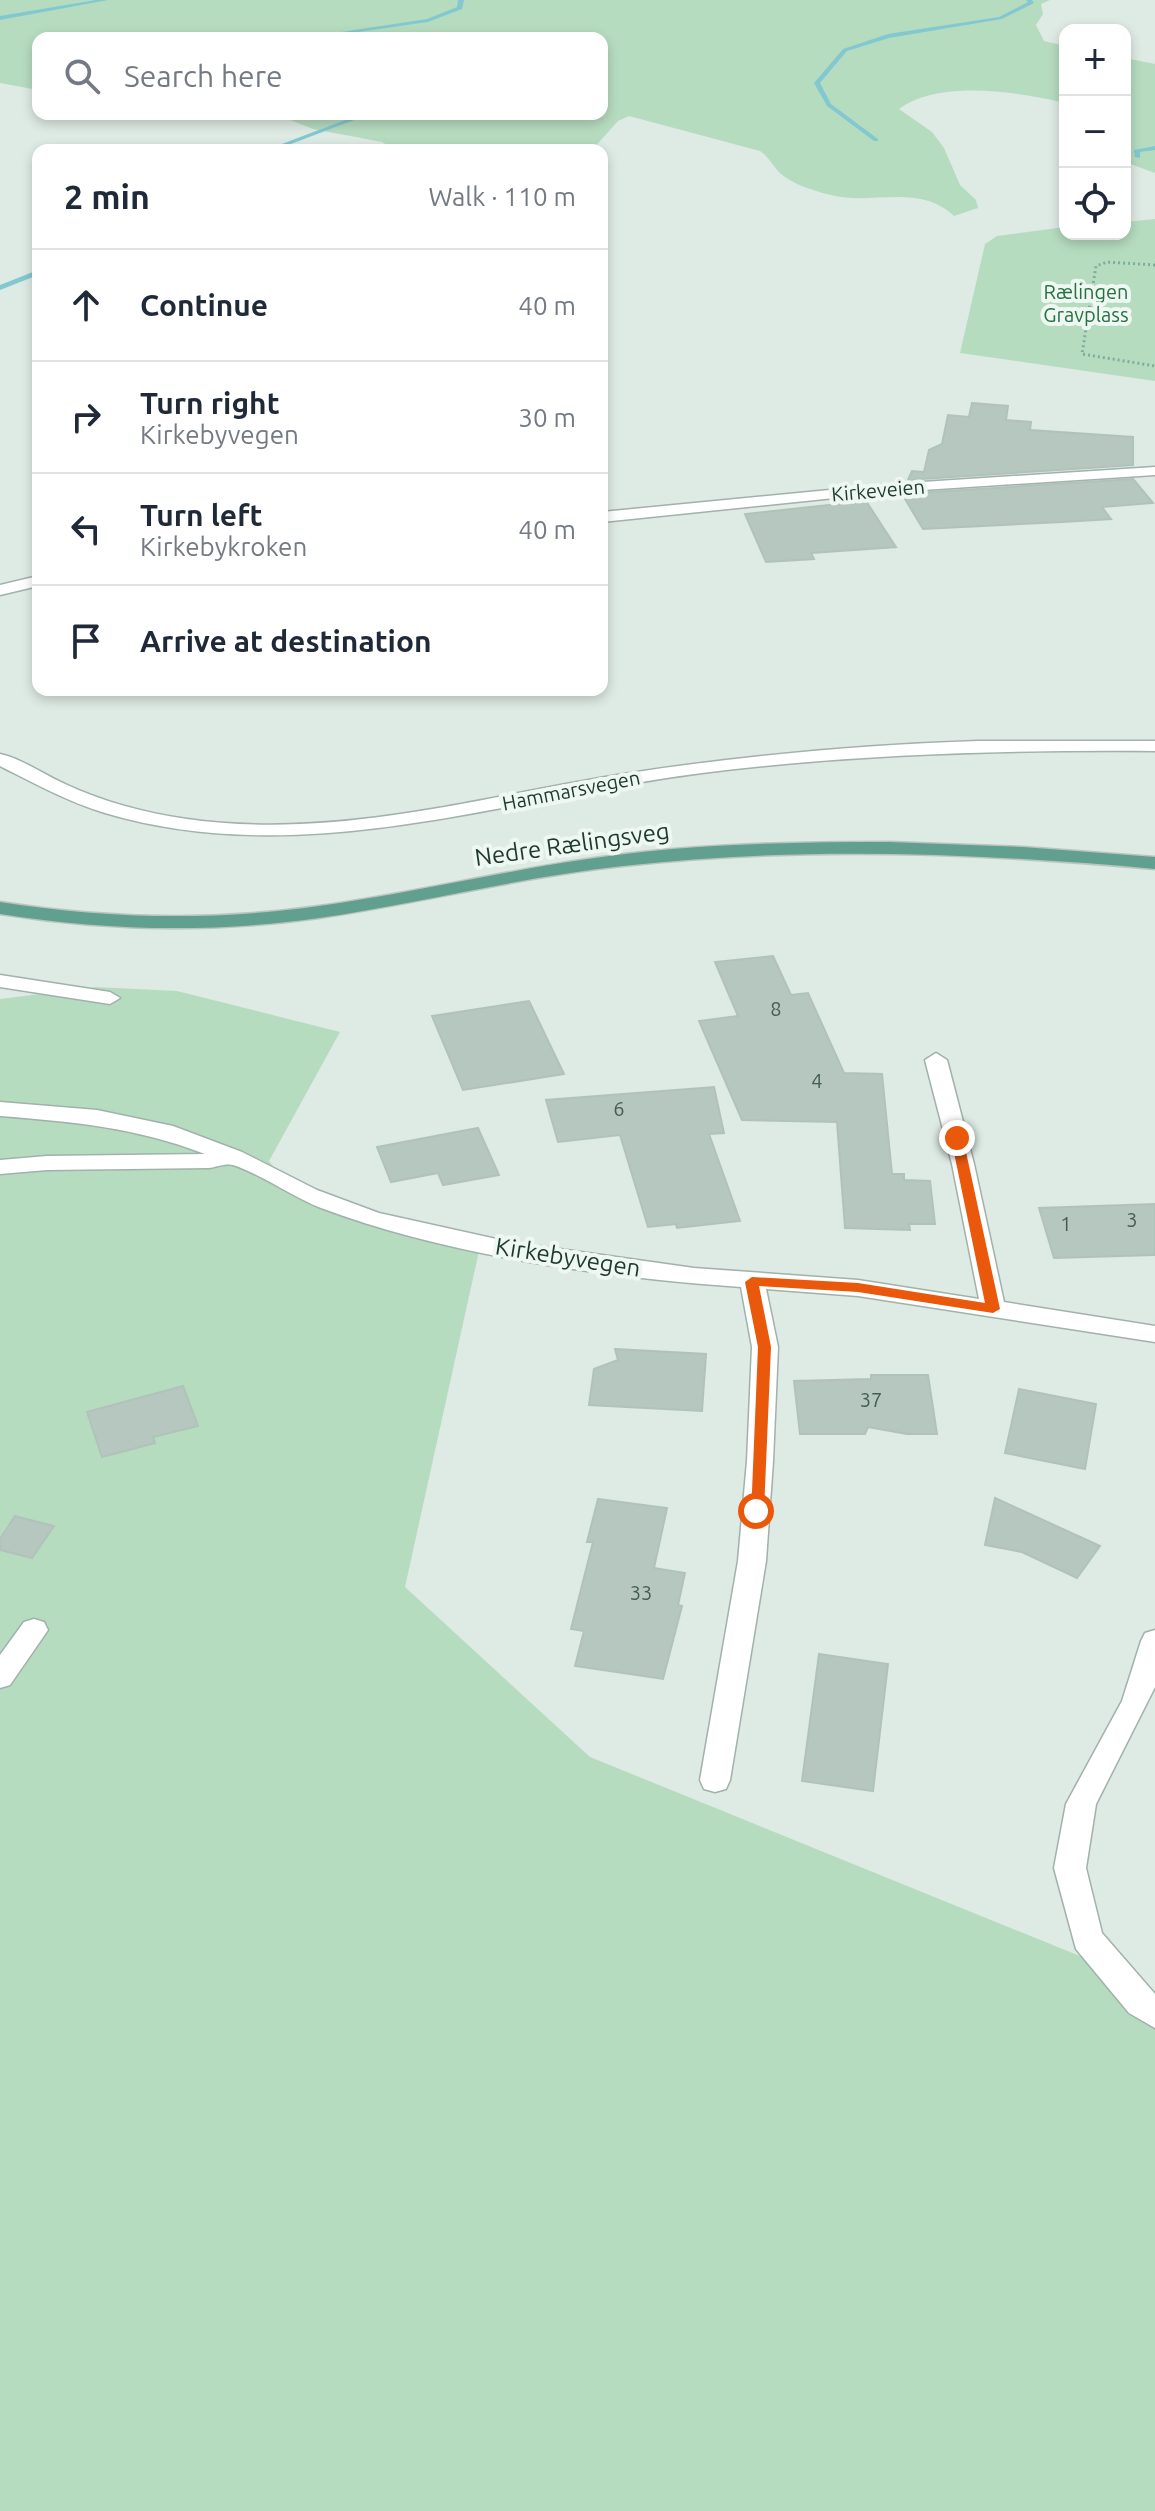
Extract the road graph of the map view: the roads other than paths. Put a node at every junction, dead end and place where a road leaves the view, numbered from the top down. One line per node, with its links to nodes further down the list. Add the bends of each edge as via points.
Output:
1 (1155, 471): 2 (street, Kirkeveien, via 892,488)
2 (608, 516)
3 (32, 582): 4 (street)
4 (0, 590)
5 (1155, 746): 6 (street, Hammarsvegen, via 790,757 655,774 376,824 270,832 201,827 113,809)
6 (0, 759)
7 (1155, 863): 8 (main road, Nedre Rælingsveg, via 932,851 731,851 570,867 263,918 123,922)
8 (0, 908)
9 (0, 981): 10 (street)
10 (110, 998)
11 (936, 1060): 16 (street)
12 (0, 1109): 13 (street, Kirkebyvegen, via 136,1124)
13 (234, 1157): 14 (street); 15 (street, Kirkebyvegen, via 309,1195 373,1219 510,1250)
14 (0, 1167)
15 (752, 1282): 16 (street, Kirkebyvegen, via 858,1288); 21 (street, via 765,1347 760,1461 752,1561)
16 (993, 1309): 17 (street, Kirkebyvegen)
17 (1155, 1334)
18 (34, 1630): 20 (street)
19 (1155, 1641): 22 (street, via 1136,1701 1081,1804 1070,1868 1087,1939)
20 (0, 1677)
21 (715, 1780)
22 (1155, 2013)

